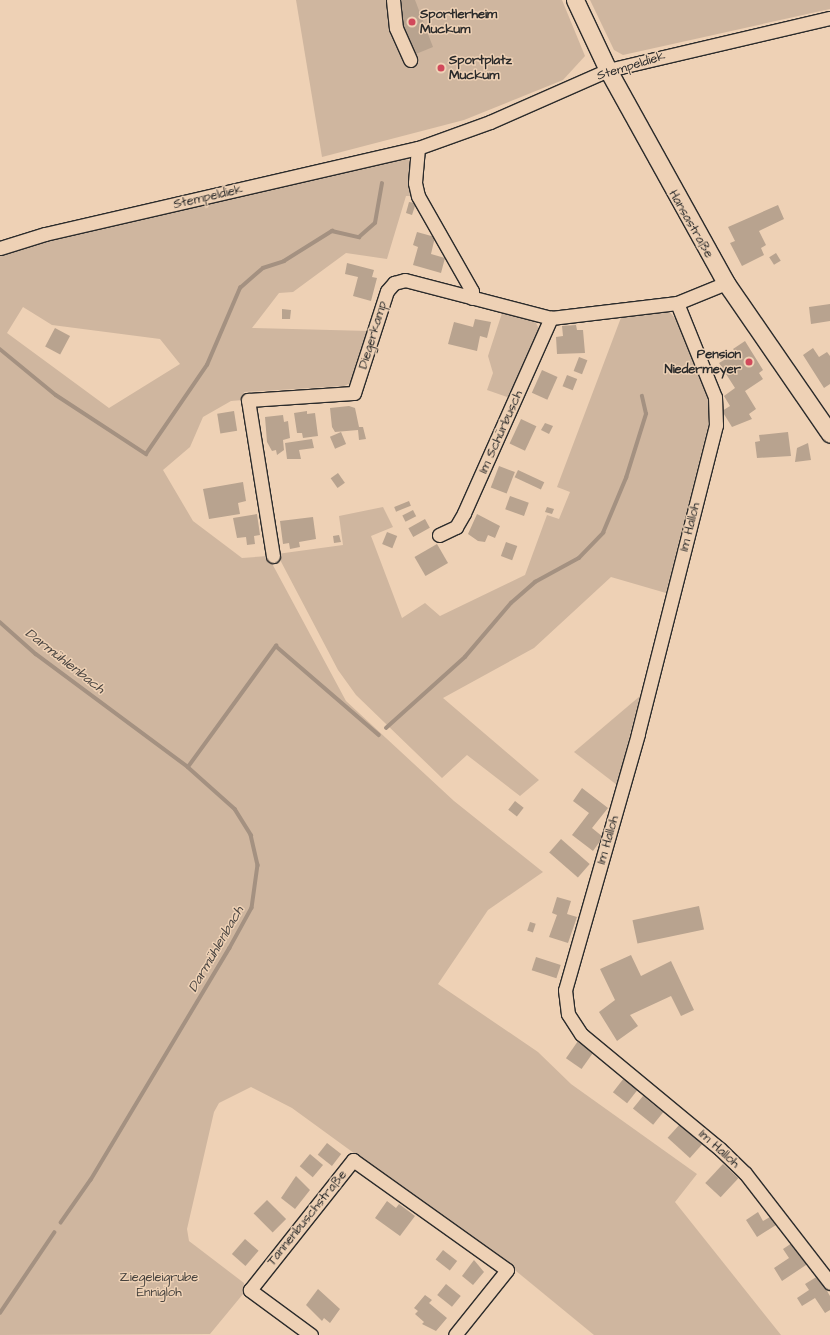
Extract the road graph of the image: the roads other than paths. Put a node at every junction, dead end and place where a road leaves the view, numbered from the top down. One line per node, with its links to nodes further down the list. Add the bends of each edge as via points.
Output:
1 (393, 0): 4 (street, via 396,28)
2 (575, 0): 5 (main road, Hansastraße)
3 (830, 18): 5 (street, Stempeldiek)
4 (410, 60)
5 (608, 70): 6 (street, Stempeldiek, via 490,122); 8 (main road, Hansastraße)
6 (418, 148): 7 (street, Stempeldiek, via 44,234); 9 (street, via 415,183 418,196 472,291)
7 (0, 248)
8 (726, 283): 10 (street, Diegerkamp); 12 (main road, Hansastraße)
9 (472, 298): 11 (street, Diegerkamp); 14 (street, Diegerkamp, via 405,280 394,282 387,291 354,393 248,400)
10 (677, 303): 11 (street, Diegerkamp); 15 (street, Im Halloh, via 715,397 716,425 638,734 565,990 568,1014 581,1034 720,1149 745,1173)
11 (551, 318): 13 (street, Im Schürbusch, via 464,513 456,527)
12 (828, 426)
13 (439, 535)
14 (273, 556)
15 (830, 1283)
16 (311, 1335): 17 (street, Tannenbuschstraße, via 250,1290 353,1160 507,1270)
17 (455, 1335)

